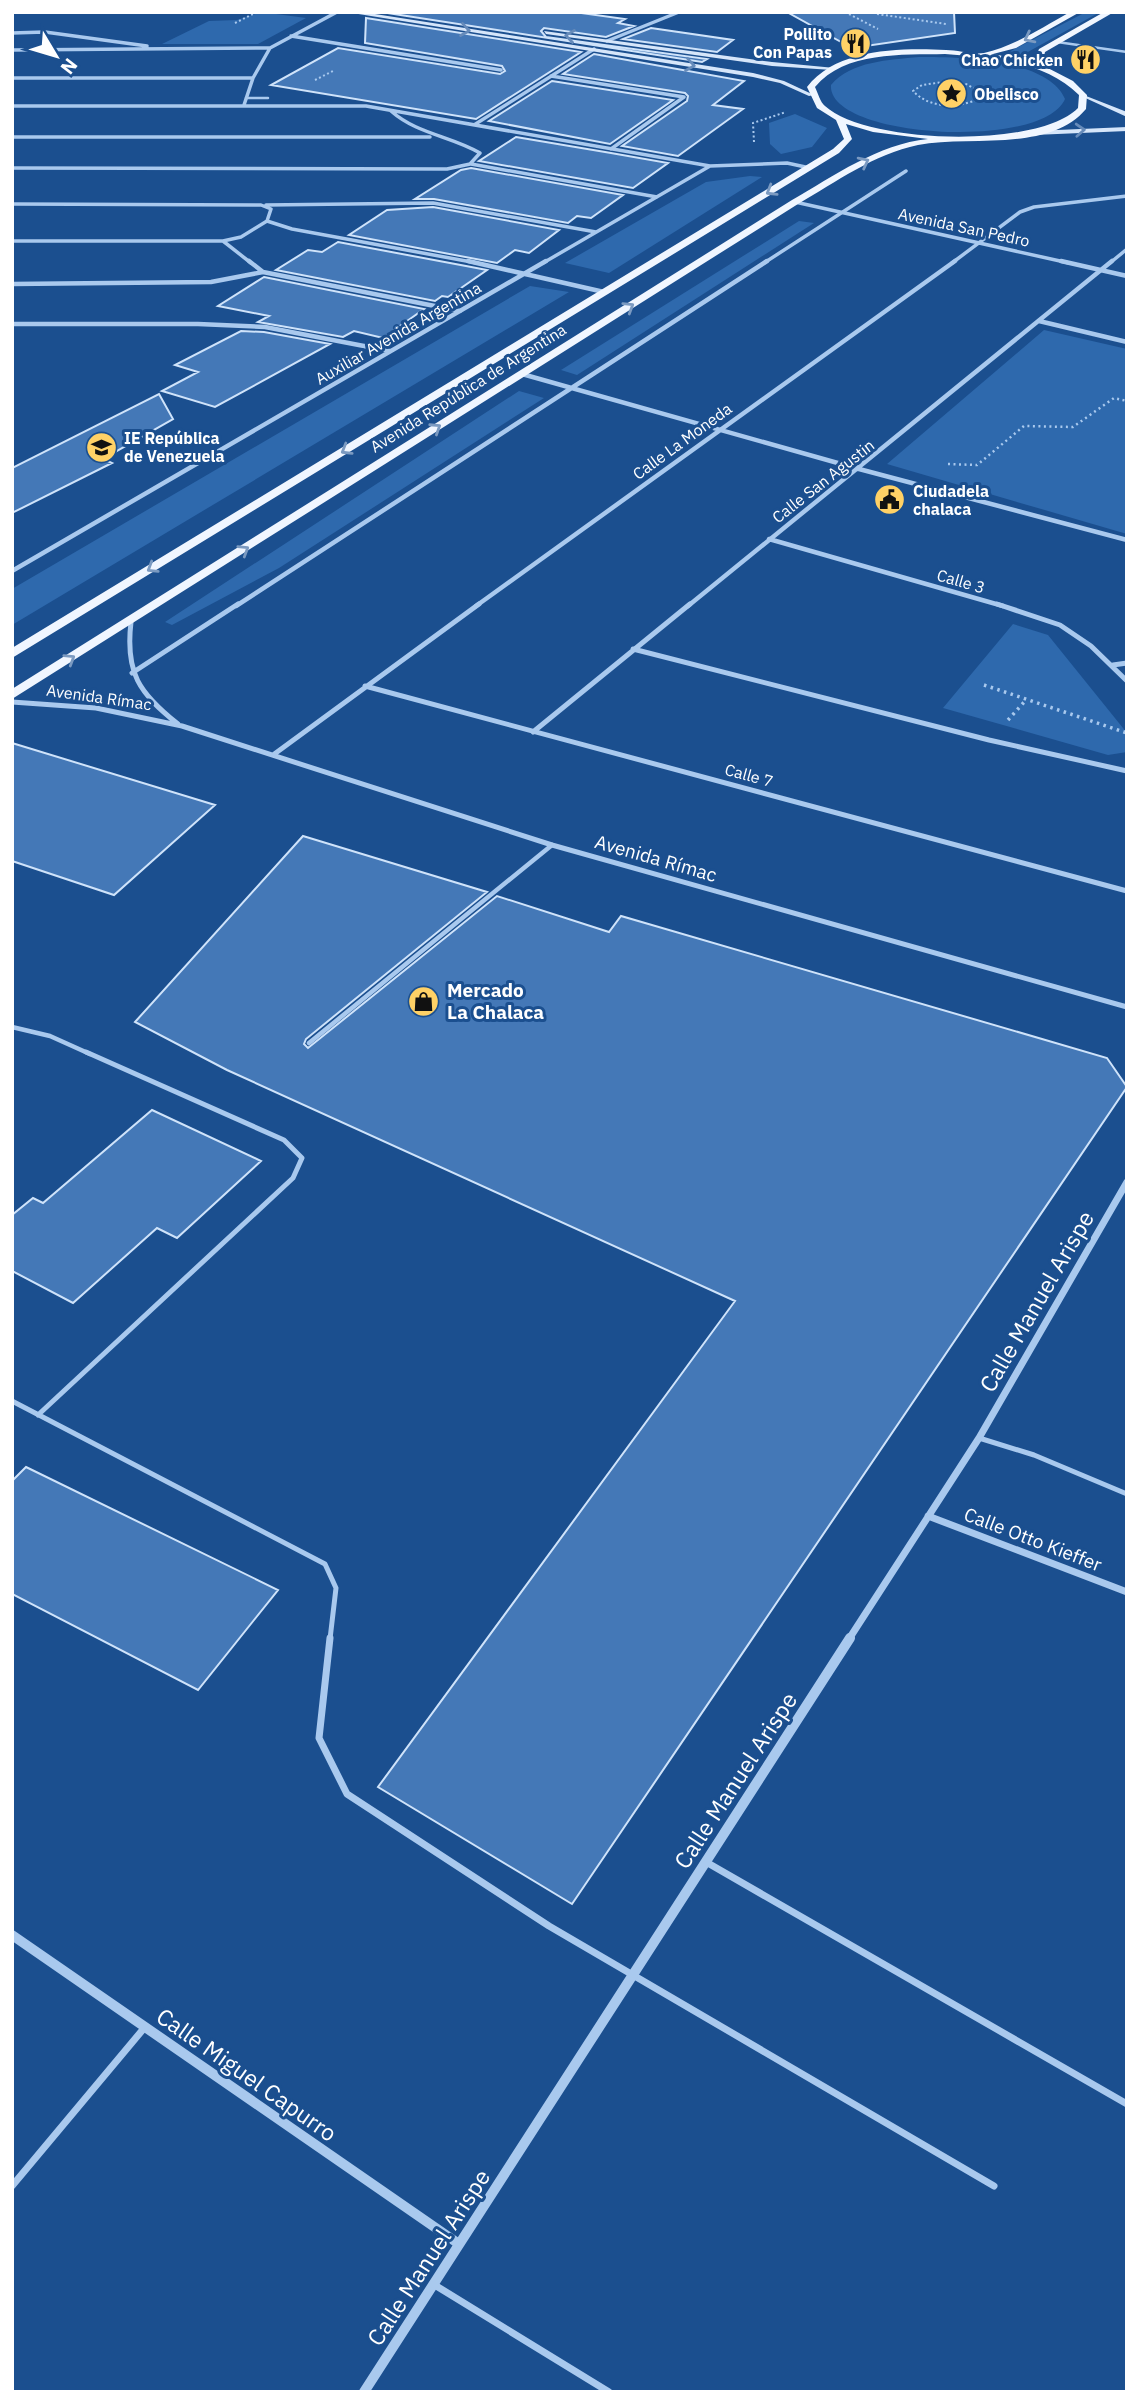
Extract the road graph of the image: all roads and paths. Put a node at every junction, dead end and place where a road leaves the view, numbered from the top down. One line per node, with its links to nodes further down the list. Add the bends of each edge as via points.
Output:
1 (337, 12): 8 (street)
2 (349, 12): 12 (main road, one-way to 12)
3 (679, 12): 9 (street)
4 (1076, 12): 16 (main road, one-way to 16, via 1013,46)
5 (1110, 12): 10 (main road)
6 (542, 32): 9 (main road, one-way to 6)
7 (12, 33): 14 (street, via 45,32)
8 (291, 36): 11 (street); 19 (street)
9 (607, 41): 18 (main road)
10 (1056, 42): 15 (lane); 17 (main road, via 1042,51)
11 (270, 48): 14 (street); 22 (street)
12 (594, 49): 20 (street); 23 (main road, one-way to 23, via 768,78)
13 (12, 50): 14 (street)
14 (171, 50)
15 (1127, 52)
16 (978, 55): 17 (main road); 18 (main road, via 902,53)
17 (1038, 67): 24 (main road, via 1060,75)
18 (832, 68): 23 (main road, via 814,80)
19 (501, 70)
20 (551, 76): 34 (street); 40 (street, via 684,97)
21 (12, 78): 22 (street)
22 (253, 78): 25 (street)
23 (811, 95): 33 (main road)
24 (1083, 95): 32 (main road); 36 (main road, via 1076,116)
25 (246, 98): 26 (lane); 28 (street)
26 (268, 98)
27 (938, 103): 27 (path, via 970,103 984,94 966,84 943,82 913,91 920,99)
28 (244, 105): 29 (street); 30 (street, via 350,105)
29 (12, 106)
30 (390, 110): 34 (street); 38 (street, via 416,130)
31 (791, 111): 41 (path, via 753,123 755,150)
32 (1127, 115)
33 (839, 118): 39 (main road, via 889,133); 44 (main road, Avenida República de Argentina, via 848,139)
34 (474, 125): 40 (street)
35 (1127, 129): 36 (main road, one-way to 35)
36 (1034, 133): 39 (main road)
37 (12, 137): 38 (street)
38 (437, 137): 42 (street, via 480,153)
39 (954, 139): 49 (main road, Avenida República de Argentina, one-way to 39, via 867,160 916,143)
40 (611, 149): 43 (street)
41 (787, 163): 43 (street, Auxiliar Avenida Argentina); 44 (street, Auxiliar Avenida Argentina)
42 (471, 164): 45 (street, via 447,169); 48 (street)
43 (710, 166): 48 (street, Auxiliar Avenida Argentina)
44 (810, 168): 64 (main road, Avenida República de Argentina, one-way to 64)
45 (12, 169)
46 (906, 171): 52 (street)
47 (1127, 196): 57 (street, Calle La Moneda, via 1034,207 1020,212)
48 (658, 197): 54 (street, Auxiliar Avenida Argentina)
49 (795, 202): 52 (street, Avenida San Pedro); 70 (main road, Avenida República de Argentina, one-way to 49)
50 (12, 204): 51 (street)
51 (261, 205): 53 (street, via 271,209); 54 (street, via 433,203)
52 (840, 212): 57 (street, Avenida San Pedro); 71 (street)
53 (267, 221): 55 (street, via 248,234); 61 (street)
54 (596, 232): 61 (street, Auxiliar Avenida Argentina)
55 (223, 241): 56 (street); 60 (street)
56 (12, 242)
57 (980, 243): 59 (street, Avenida San Pedro); 73 (street, Calle La Moneda)
58 (1127, 249): 59 (street, Calle San Agustin)
59 (1100, 270): 62 (street, Avenida San Pedro); 66 (street, Calle San Agustin)
60 (263, 272): 63 (street, via 211,282); 65 (street)
61 (526, 273): 64 (street); 65 (street, Auxiliar Avenida Argentina)
62 (1127, 276)
63 (12, 284)
64 (604, 292): 81 (main road, Avenida República de Argentina, one-way to 81)
65 (460, 311): 69 (street, Auxiliar Avenida Argentina)
66 (1039, 321): 68 (street); 75 (street, Calle San Agustin)
67 (12, 324): 69 (street, via 265,327)
68 (1127, 342)
69 (391, 352): 78 (street, Auxiliar Avenida Argentina)
70 (522, 374): 71 (street); 79 (main road, Avenida República de Argentina, one-way to 70)
71 (571, 387): 73 (street); 84 (street)
72 (1127, 401): 74 (path, via 1114,398 1073,427 1024,426 976,465)
73 (720, 429): 75 (street); 86 (street, Calle La Moneda)
74 (935, 464)
75 (859, 469): 76 (street, Calle San Agustin); 77 (street)
76 (769, 539): 80 (street, Calle San Agustin); 83 (street, Calle 3, via 1049,619 1070,629)
77 (1127, 540)
78 (12, 571)
79 (131, 622): 84 (street, Avenida Rímac, via 126,647); 88 (main road, Avenida República de Argentina, one-way to 79)
80 (633, 649): 91 (street, Calle San Agustin); 94 (street)
81 (12, 654)
82 (1127, 663): 83 (street)
83 (1113, 665): 85 (street, Calle 3)
84 (132, 673): 90 (street, Avenida Rímac, via 151,701)
85 (1127, 681)
86 (365, 685): 91 (street, Calle 7); 93 (street, Calle La Moneda)
87 (984, 685): 92 (path)
88 (12, 695)
89 (12, 702): 90 (street, Avenida Rímac, via 96,708)
90 (181, 726): 93 (street, Avenida Rímac)
91 (533, 732): 96 (street, Calle 7)
92 (1127, 733)
93 (273, 755): 95 (street, Avenida Rímac)
94 (1127, 771)
95 (552, 845): 97 (street, Avenida Rímac); 99 (lane)
96 (1127, 891)
97 (1127, 1007)
98 (12, 1027): 102 (lane, via 50,1036 284,1140 302,1158 293,1178)
99 (309, 1043)
100 (1127, 1182): 103 (street, Calle Manuel Arispe)
101 (12, 1401): 102 (lane)
102 (38, 1415): 109 (lane, via 325,1564 336,1588 319,1738 347,1794 550,1926)
103 (979, 1438): 104 (lane, via 1034,1455); 105 (street, Calle Manuel Arispe)
104 (1127, 1494)
105 (928, 1516): 106 (street, Calle Otto Kieffer); 107 (street, Calle Manuel Arispe)
106 (1127, 1592)
107 (706, 1862): 109 (street, Calle Manuel Arispe); 111 (lane)
108 (12, 1935): 110 (street, Calle Miguel Capurro)
109 (634, 1974): 113 (lane); 114 (street, Calle Manuel Arispe)
110 (145, 2027): 112 (lane); 114 (street, Calle Miguel Capurro)
111 (1127, 2104)
112 (12, 2186)
113 (994, 2186)
114 (459, 2244): 115 (street, Calle Manuel Arispe)
115 (433, 2284): 116 (street, Calle Manuel Arispe); 117 (lane)
116 (364, 2392)
117 (610, 2392)

